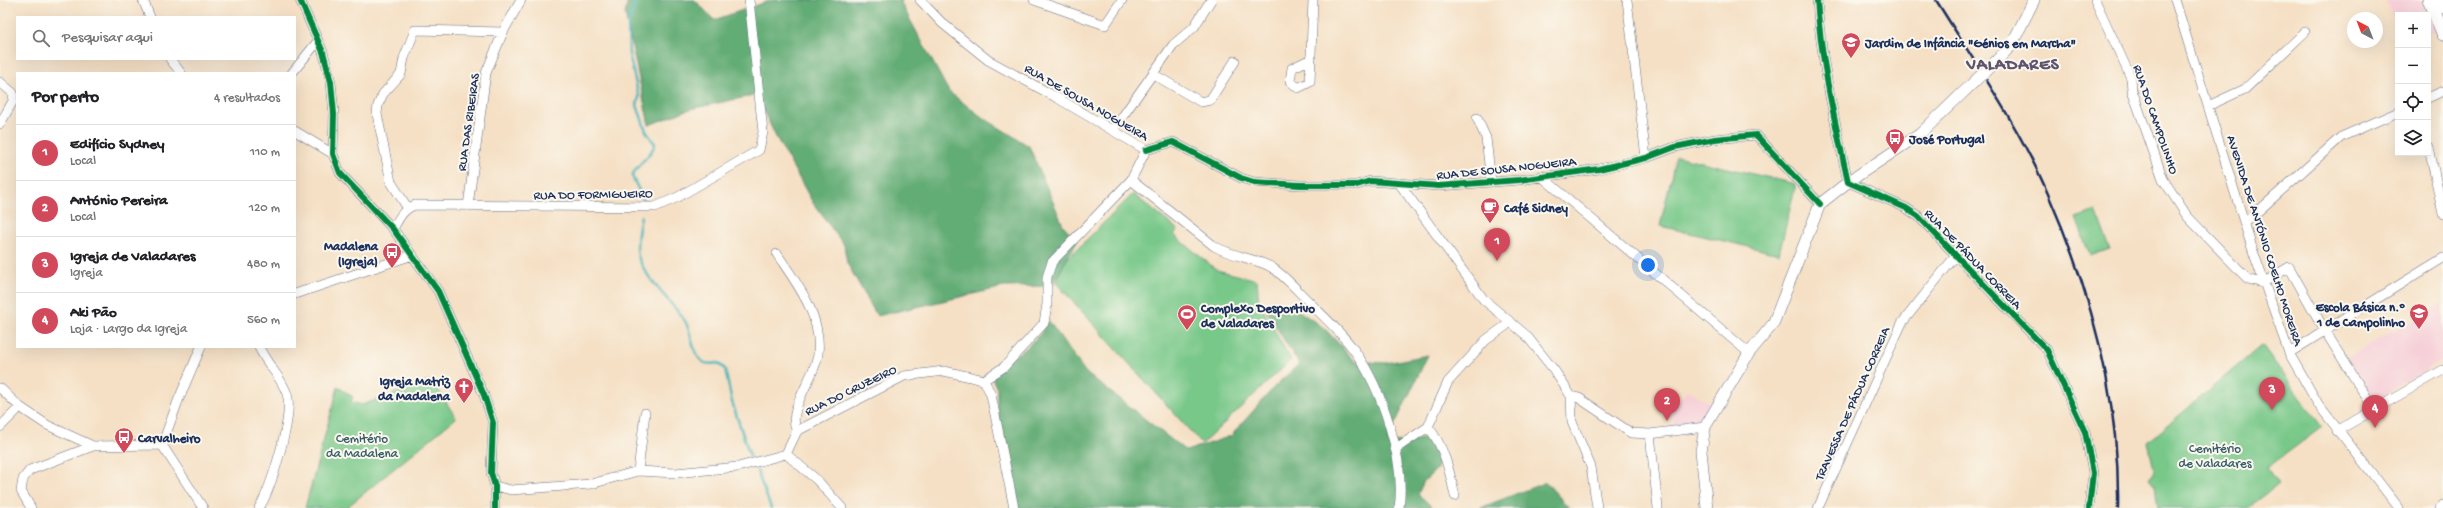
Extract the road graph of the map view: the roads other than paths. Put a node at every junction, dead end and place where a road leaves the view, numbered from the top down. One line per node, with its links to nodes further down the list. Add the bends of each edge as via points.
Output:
1 (143, 0): 18 (street)
2 (300, 0): 22 (street)
3 (521, 0): 19 (street, RUA DAS RIBEIRAS)
4 (749, 0): 49 (street, RUA DO FORMIGUEIRO, via 763,132 759,150 678,197 655,207)
5 (920, 0): 37 (street, RUA DE SOUSA NOGUEIRA, via 942,23 988,60)
6 (1034, 0): 7 (street, via 1105,25)
7 (1122, 0)
8 (1211, 0): 28 (street, via 1194,27 1173,45)
9 (1313, 0): 23 (street)
10 (1627, 0): 42 (street)
11 (1817, 0): 46 (street, via 1829,93)
12 (2034, 0): 46 (main road, bridge, via 2011,46 1920,134)
13 (2095, 0): 58 (street, RUA DO CAMPOLINHO, via 2131,78 2132,90 2162,179 2187,216 2248,279)
14 (2175, 0): 33 (street, AVENIDA DE ANTÓNIO COELHO MOREIRA)
15 (2429, 0): 21 (highway)
16 (2440, 0): 17 (highway)
17 (2443, 7)
18 (150, 16)
19 (503, 32): 49 (street, RUA DAS RIBEIRAS, via 486,73); 50 (street, via 415,30 401,74 382,94 377,114 391,182)
20 (2305, 32): 33 (street, via 2245,89)
21 (2443, 34)
22 (318, 41): 27 (street); 40 (street, via 332,82)
23 (1310, 60)
24 (171, 61): 26 (street)
25 (1235, 61): 28 (street, via 1210,100 1201,102)
26 (180, 72)
27 (293, 72)
28 (1153, 74): 37 (street)
29 (0, 82): 31 (street)
30 (2443, 91): 32 (street)
31 (15, 92): 36 (street, via 13,101)
32 (2431, 97)
33 (2208, 106): 52 (street, AVENIDA DE ANTÓNIO COELHO MOREIRA)
34 (2395, 113): 52 (street, via 2341,138)
35 (1477, 118): 45 (street, via 1486,138)
36 (0, 124)
37 (1113, 130): 39 (street, RUA DE SOUSA NOGUEIRA)
38 (296, 132): 40 (street)
39 (1146, 150): 44 (street); 47 (street, RUA DE SOUSA NOGUEIRA, via 1173,142 1241,178 1254,182 1300,185 1356,185 1370,181)
40 (333, 154): 53 (street, via 340,173)
41 (2431, 156): 51 (street)
42 (1646, 158): 43 (street, RUA DE SOUSA NOGUEIRA, via 1599,169); 48 (street, RUA DE SOUSA NOGUEIRA, via 1682,146 1756,135)
43 (1541, 176): 45 (street, RUA DE SOUSA NOGUEIRA); 64 (street)
44 (1131, 180): 67 (street, via 1052,262 1047,277 1044,323 1004,367); 81 (street, via 1214,246 1228,254 1269,266 1283,276 1329,322 1355,351 1366,371 1390,428)
45 (1491, 182): 47 (street, RUA DE SOUSA NOGUEIRA, via 1439,186)
46 (1848, 182): 48 (main road); 55 (street, RUA DE PÁDUA CORREIA, via 1906,208 1918,216)
47 (1399, 183): 60 (street, via 1484,300)
48 (1820, 204): 64 (main road, via 1773,324)
49 (468, 206): 50 (street, RUA DO FORMIGUEIRO, via 448,204)
50 (407, 207): 53 (street)
51 (2443, 214)
52 (2245, 222): 58 (street, AVENIDA DE ANTÓNIO COELHO MOREIRA)
53 (394, 229): 56 (street)
54 (777, 254): 76 (street, via 803,293 815,319 818,353 815,368 795,411 793,424)
55 (1957, 254): 97 (street, TRAVESSA DE PÁDUA CORREIA, via 1902,323); 98 (street, RUA DE PÁDUA CORREIA, via 2047,350 2085,432 2093,473)
56 (413, 255): 59 (street); 84 (street, via 438,291 484,394 493,423 490,473)
57 (2443, 258): 61 (street)
58 (2263, 283): 61 (street, via 2289,267); 65 (street, AVENIDA DE ANTÓNIO COELHO MOREIRA)
59 (296, 294)
60 (1510, 322): 69 (street, via 1526,335); 74 (street, via 1486,340 1448,382)
61 (2325, 331): 65 (street); 71 (street)
62 (201, 348): 79 (street)
63 (260, 348): 89 (street, via 280,380 289,404 288,420 278,456 267,492)
64 (1750, 353): 75 (main road)
65 (2289, 353): 77 (street, AVENIDA DE ANTÓNIO COELHO MOREIRA, via 2303,380)
66 (2443, 370): 71 (street)
67 (984, 380): 76 (street, RUA DO CRUZEIRO, via 944,371 904,376); 92 (street, via 991,395)
68 (0, 388): 70 (street)
69 (1571, 396): 78 (street, via 1579,398 1631,433); 94 (street, via 1572,422 1591,467)
70 (20, 407): 73 (street); 80 (street, via 47,425)
71 (2374, 409): 77 (street)
72 (645, 413): 83 (street)
73 (0, 427)
74 (1428, 427): 81 (street); 85 (street, via 1436,436)
75 (1705, 428): 78 (street); 96 (main road, via 1701,451)
76 (797, 431): 82 (street, RUA DO CRUZEIRO)
77 (2337, 431): 99 (street, AVENIDA DE ANTÓNIO COELHO MOREIRA)
78 (1650, 434): 95 (street)
79 (162, 445): 80 (street); 88 (street)
80 (93, 446): 87 (street, via 30,470 23,479 21,491)
81 (1395, 449): 93 (street, via 1399,475)
82 (786, 454): 83 (street, via 738,467 675,472); 91 (street, via 817,480)
83 (638, 471): 84 (street, via 591,484 511,490)
84 (495, 486): 90 (street)
85 (1455, 496)
86 (2443, 505): 100 (street)
87 (30, 508)
88 (202, 508)
89 (259, 508)
90 (495, 508)
91 (842, 508)
92 (1014, 508)
93 (1399, 508)
94 (1597, 508)
95 (1658, 508)
96 (1707, 508)
97 (1818, 508)
98 (2089, 508)
99 (2399, 508)
100 (2440, 508)

